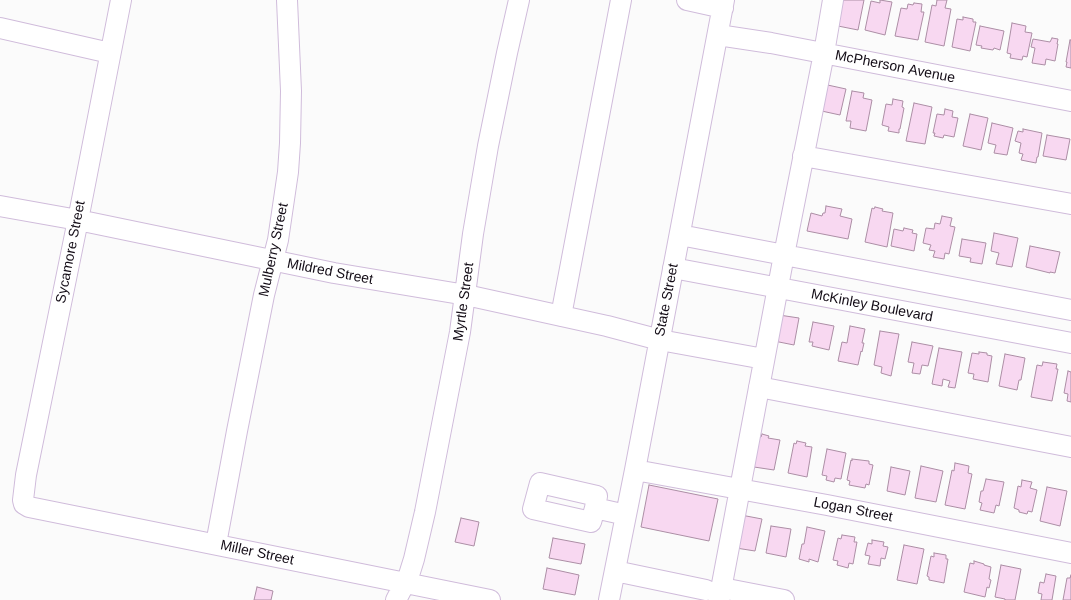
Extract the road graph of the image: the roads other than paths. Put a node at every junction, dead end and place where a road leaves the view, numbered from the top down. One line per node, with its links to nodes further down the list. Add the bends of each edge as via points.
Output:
1 (120, 0): 10 (street, Sycamore Street)
2 (287, 0): 19 (street, Mulberry Street, via 291,91 290,143)
3 (519, 0): 22 (street, Myrtle Street, via 488,146)
4 (621, 0): 24 (street)
5 (687, 0): 7 (street)
6 (833, 0): 11 (street)
7 (724, 4): 9 (street, State Street)
8 (0, 28): 10 (street)
9 (718, 35): 11 (street, McPherson Avenue); 17 (street, State Street)
10 (110, 53): 16 (street, Sycamore Street)
11 (824, 53): 12 (street, McPherson Avenue); 13 (street)
12 (1071, 101)
13 (803, 156): 14 (street); 18 (street)
14 (1071, 204)
15 (0, 206): 16 (street, Mildred Street)
16 (78, 220): 19 (street, Mildred Street); 32 (street, Sycamore Street, via 26,474)
17 (680, 236): 18 (street); 20 (street, State Street)
18 (784, 255): 21 (street); 23 (street)
19 (274, 261): 22 (street, Mildred Street); 35 (street, Mulberry Street, via 250,363)
20 (673, 268): 21 (street, McKinley Boulevard); 25 (street, State Street)
21 (778, 288): 26 (street, McKinley Boulevard); 27 (street)
22 (466, 295): 24 (street, Mildred Street); 38 (street, Myrtle Street, via 425,512)
23 (1071, 310)
24 (561, 316): 25 (street, Mildred Street)
25 (660, 340): 27 (street, Mildred Street); 30 (street, State Street)
26 (1071, 343)
27 (764, 359): 28 (street)
28 (759, 387): 29 (street); 31 (street)
29 (1071, 447)
30 (635, 470): 31 (street, Logan Street); 34 (street, State Street)
31 (741, 489): 36 (street, Logan Street); 39 (street)
32 (24, 504): 35 (street, Miller Street)
33 (595, 508): 34 (street)
34 (626, 515): 37 (street, State Street)
35 (216, 544): 38 (street, Miller Street)
36 (1071, 553)
37 (614, 571): 39 (street); 42 (street, State Street)
38 (406, 583): 40 (street, Myrtle Street); 41 (street, Miller Street)
39 (716, 593): 43 (street)
40 (396, 600)
41 (490, 600)
42 (609, 600)
43 (784, 600)

